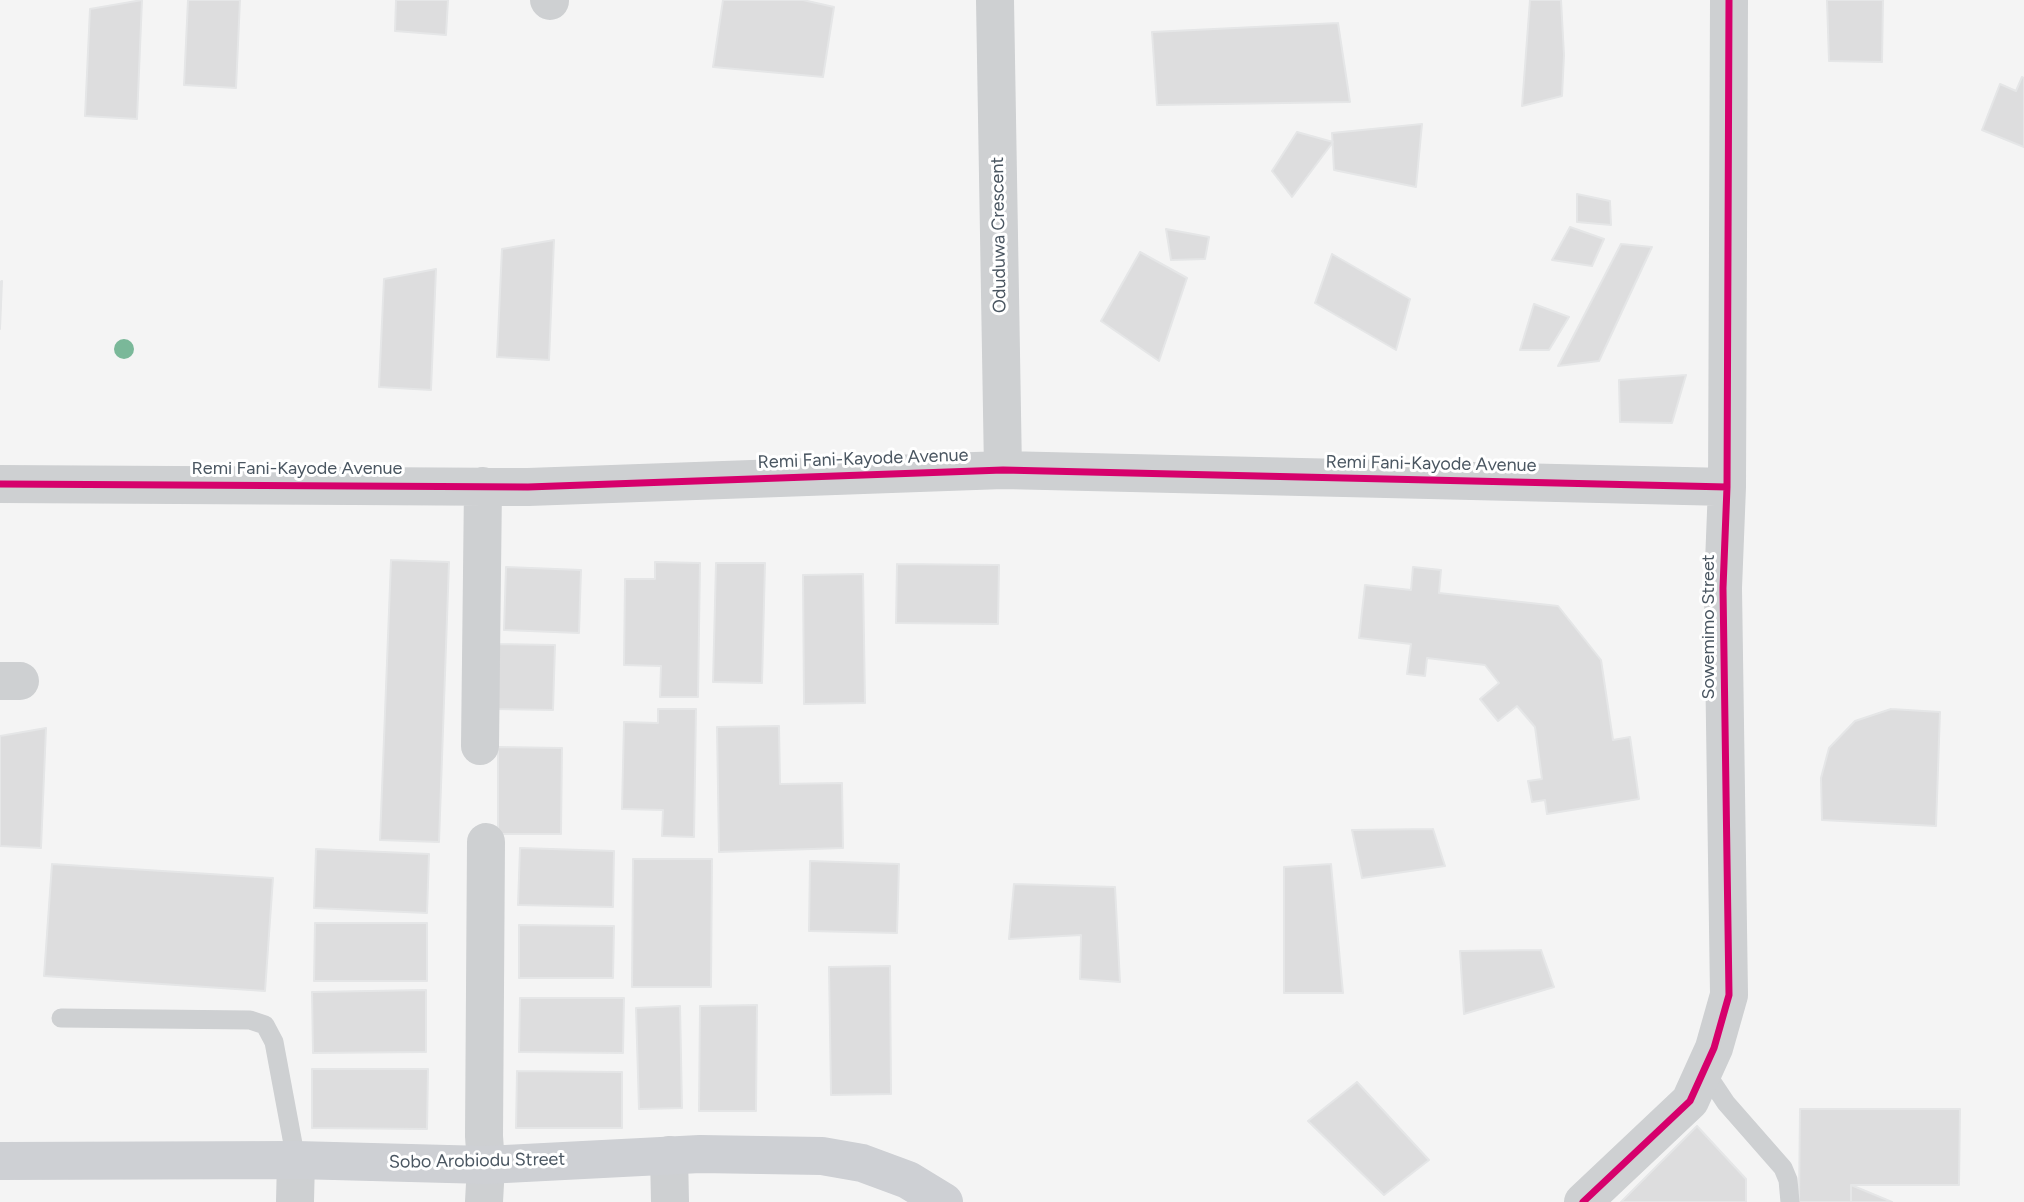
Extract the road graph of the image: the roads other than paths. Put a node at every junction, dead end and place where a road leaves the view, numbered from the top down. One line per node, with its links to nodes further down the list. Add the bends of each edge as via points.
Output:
1 (995, 0): 3 (street, Oduduwa Crescent)
2 (1729, 0): 6 (street, Sowemimo Street)
3 (1003, 470): 5 (street, Remi Fani-Kayode Avenue); 6 (street, Remi Fani-Kayode Avenue)
4 (0, 484): 5 (street, Remi Fani-Kayode Avenue)
5 (484, 486): 7 (street)
6 (1727, 487): 10 (street, Sowemimo Street, via 1723,588 1729,995)
7 (480, 746)
8 (486, 842): 14 (street)
9 (61, 1018): 12 (lane, via 250,1020 265,1025 274,1042)
10 (1704, 1070): 19 (street, Sowemimo Street, via 1690,1101); 20 (lane, via 1726,1103 1783,1168)
11 (669, 1155): 14 (street, Sobo Arobiodu Street); 17 (street); 18 (street, Sobo Arobiodu Street, via 822,1156 862,1163 908,1180)
12 (296, 1160): 13 (street, Sobo Arobiodu Street); 14 (street, Sobo Arobiodu Street); 15 (street)
13 (0, 1161)
14 (486, 1164): 16 (street)
15 (295, 1202)
16 (484, 1202)
17 (670, 1202)
18 (944, 1202)
19 (1584, 1202)
20 (1790, 1202)

